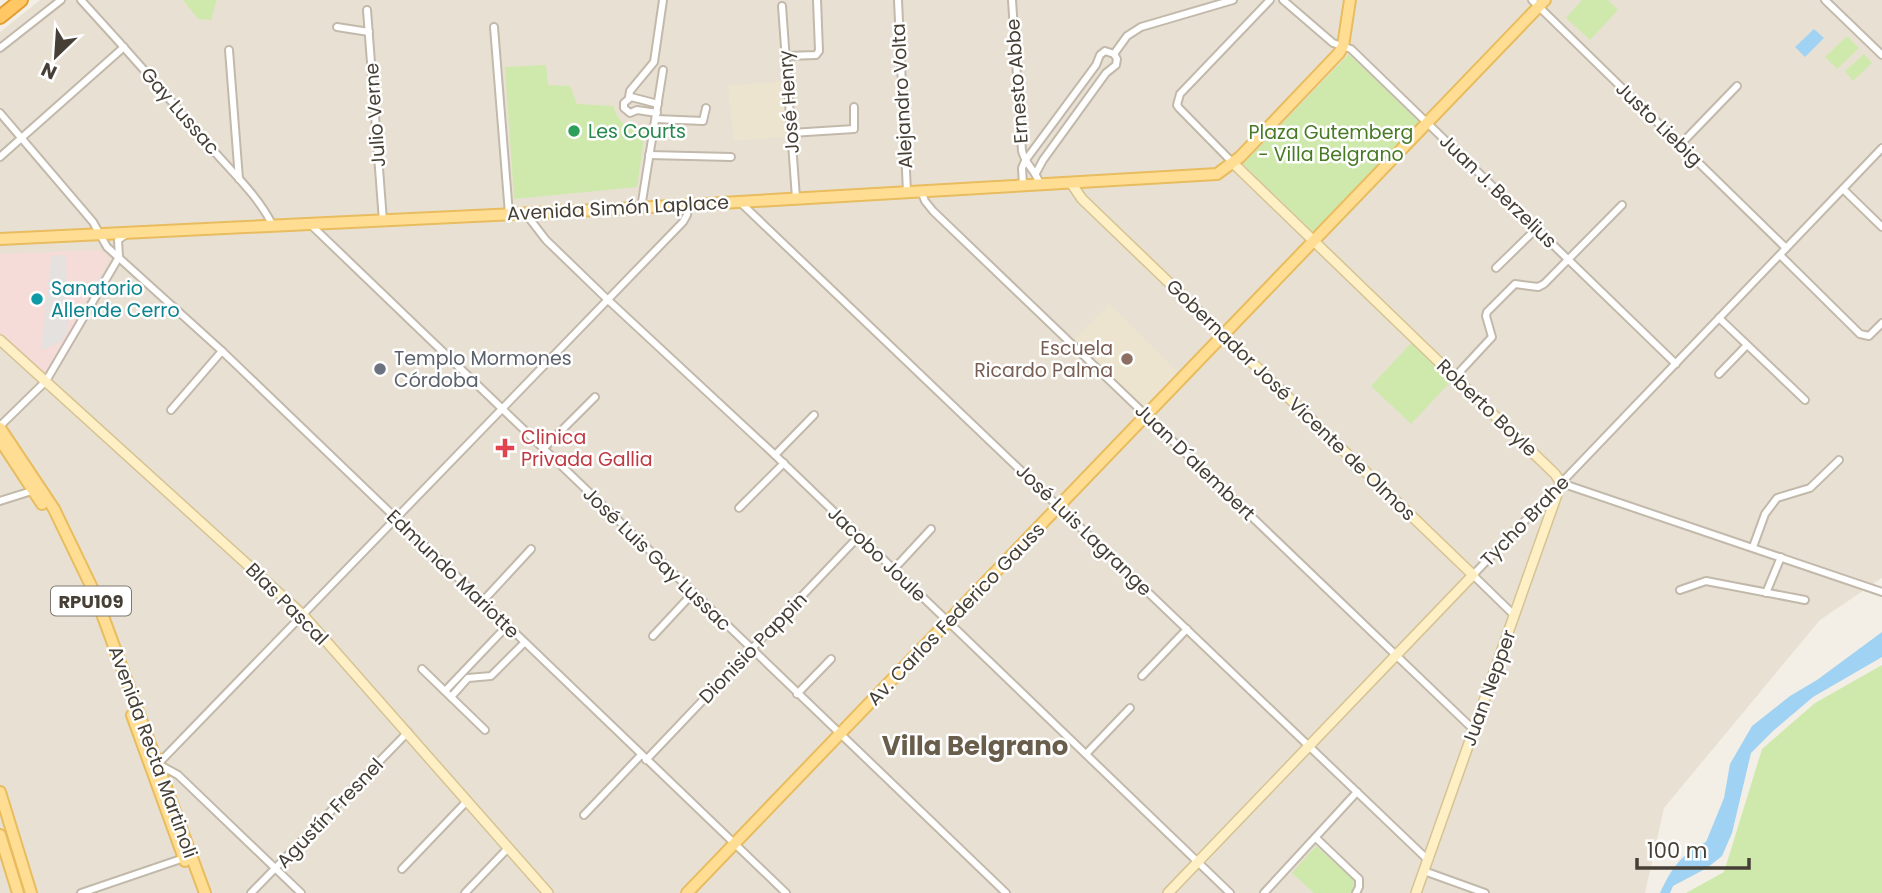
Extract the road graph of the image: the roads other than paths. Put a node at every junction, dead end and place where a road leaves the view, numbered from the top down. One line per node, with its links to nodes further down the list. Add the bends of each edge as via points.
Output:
1 (21, 0): 18 (highway)
2 (61, 0): 24 (street)
3 (81, 0): 23 (street, Gay Lussac)
4 (663, 0): 31 (street, via 654,62)
5 (817, 0): 28 (street, via 817,55)
6 (898, 0): 53 (street, Alejandro Volta)
7 (1012, 0): 45 (street, Ernesto Abbe)
8 (1233, 0): 26 (street, via 1141,27 1127,36)
9 (1263, 0): 16 (street)
10 (1269, 0): 16 (street)
11 (1283, 0): 22 (street, Juan J. Berzelius, via 1333,43)
12 (1350, 0): 22 (main road)
13 (1825, 0): 27 (street)
14 (1539, 2): 37 (main road, Av. Carlos Federico Gauss); 40 (street, Justo Liebig)
15 (782, 6): 28 (street, José Henry)
16 (1261, 8): 46 (street, Roberto Boyle, via 1177,100 1179,108)
17 (367, 9): 21 (street, Julio Verne)
18 (0, 17)
19 (337, 27): 21 (street)
20 (494, 27): 59 (street)
21 (369, 32): 61 (street, Julio Verne)
22 (1343, 46): 37 (street, Juan J. Berzelius); 46 (main road)
23 (124, 47): 39 (street); 48 (street, Gay Lussac)
24 (0, 48)
25 (229, 50): 48 (street)
26 (1114, 54): 45 (street, via 1105,51 1100,55); 47 (street, via 1116,65 1105,73 1043,160)
27 (1882, 55)
28 (786, 56): 38 (street, José Henry)
29 (663, 70): 32 (street)
30 (1737, 86): 40 (street)
31 (629, 97): 32 (street); 36 (street, via 624,103 627,112)
32 (659, 104): 36 (street)
33 (854, 107): 38 (street, via 854,130)
34 (706, 108): 36 (street, via 703,121)
35 (0, 113): 39 (street, Edmundo Mariotte)
36 (657, 116): 42 (street)
37 (1427, 123): 65 (street, Juan J. Berzelius); 69 (main road, Av. Carlos Federico Gauss)
38 (791, 133): 54 (street, José Henry)
39 (21, 138): 43 (street); 67 (street, Edmundo Mariotte)
40 (1680, 145): 70 (street, Justo Liebig)
41 (1882, 148): 51 (street, Tycho Brahe)
42 (649, 155): 44 (street); 58 (street)
43 (0, 157)
44 (731, 157)
45 (1025, 161): 47 (street, Ernesto Abbe); 50 (street, Ernesto Abbe)
46 (1233, 163): 49 (main road, Avenida Simón Laplace, via 1213,175); 69 (main road, Roberto Boyle)
47 (1038, 179): 49 (main road, Avenida Simón Laplace); 50 (main road, Avenida Simón Laplace)
48 (240, 181): 63 (street, Gay Lussac)
49 (1071, 183): 78 (main road, Gobernador José Vicente de Olmos, via 1082,200)
50 (1023, 185): 52 (main road, Avenida Simón Laplace)
51 (1843, 189): 64 (street); 70 (street, Tycho Brahe)
52 (921, 191): 53 (main road, Avenida Simón Laplace); 91 (street, Juan D´alembert, via 933,211)
53 (907, 192): 54 (main road, Avenida Simón Laplace)
54 (796, 198): 55 (main road, Avenida Simón Laplace)
55 (739, 201): 56 (main road, Avenida Simón Laplace); 101 (street, José Luis Lagrange)
56 (688, 205): 58 (main road, Avenida Simón Laplace); 75 (street, via 682,222)
57 (1622, 205): 73 (street)
58 (641, 208): 60 (main road, Avenida Simón Laplace)
59 (509, 214): 60 (main road, Avenida Simón Laplace); 61 (main road, Avenida Simón Laplace)
60 (526, 214): 75 (street, Jacobo Joule)
61 (383, 221): 62 (main road, Avenida Simón Laplace)
62 (310, 224): 63 (main road, Avenida Simón Laplace); 88 (street, José Luis Gay Lussac)
63 (273, 226): 66 (main road, Avenida Simón Laplace)
64 (1882, 227)
65 (1537, 228): 73 (street, Juan J. Berzelius); 74 (street)
66 (125, 234): 67 (main road, Avenida Simón Laplace); 72 (street, via 118,240)
67 (102, 236): 68 (main road, Avenida Simón Laplace); 72 (street, Edmundo Mariotte)
68 (0, 239)
69 (1315, 242): 78 (main road, Av. Carlos Federico Gauss); 84 (main road, Roberto Boyle)
70 (1786, 248): 71 (street, Tycho Brahe)
71 (1780, 255): 76 (street, Tycho Brahe); 77 (street, via 1860,334 1869,336)
72 (119, 257): 81 (street, Edmundo Mariotte); 85 (street)
73 (1569, 259): 82 (street, Juan J. Berzelius); 84 (street, via 1538,287 1515,284 1487,312 1492,333 1489,342)
74 (1496, 268)
75 (607, 299): 88 (street); 95 (street, Jacobo Joule)
76 (1719, 318): 80 (street); 82 (street, Tycho Brahe)
77 (1882, 323)
78 (1225, 335): 91 (main road, Av. Carlos Federico Gauss); 110 (main road, Gobernador José Vicente de Olmos)
79 (0, 341): 85 (main road, Blas Pascal)
80 (1747, 345): 83 (street); 87 (street)
81 (222, 351): 89 (street); 103 (street, Edmundo Mariotte)
82 (1676, 364): 98 (street, Tycho Brahe)
83 (1719, 374)
84 (1454, 378): 98 (main road, Roberto Boyle)
85 (46, 381): 92 (street); 117 (main road, Blas Pascal)
86 (595, 397): 94 (street)
87 (1805, 400)
88 (502, 409): 94 (street, José Luis Gay Lussac); 103 (street)
89 (172, 410)
90 (814, 415): 95 (street)
91 (1147, 416): 101 (main road, Av. Carlos Federico Gauss); 125 (street, Juan D´alembert)
92 (0, 427): 99 (main road, Avenida Recta Martinoli / RPU109)
93 (0, 440): 99 (main road, Avenida Recta Martinoli / RPU109)
94 (543, 449): 113 (street, José Luis Gay Lussac)
95 (775, 455): 97 (street, Jacobo Joule)
96 (1839, 460): 106 (street, via 1810,488 1777,498 1762,519)
97 (783, 463): 102 (street); 105 (street, Jacobo Joule)
98 (1561, 483): 106 (street, Roberto Boyle); 110 (street, Tycho Brahe); 118 (main road, Juan Nepper)
99 (37, 488): 100 (street); 141 (main road, Avenida Recta Martinoli / RPU109, via 89,596); 141 (main road, Avenida Recta Martinoli / RPU109, via 65,531 94,592)
100 (0, 501)
101 (1060, 506): 119 (main road, Av. Carlos Federico Gauss); 121 (street, José Luis Lagrange)
102 (739, 508)
103 (396, 520): 116 (street, Edmundo Mariotte); 117 (street)
104 (931, 530): 109 (street)
105 (859, 536): 109 (street, Jacobo Joule); 124 (street, Dionisio Pappin)
106 (1753, 547): 108 (street, Roberto Boyle)
107 (531, 549): 116 (street)
108 (1781, 557): 112 (street, Roberto Boyle); 114 (street)
109 (894, 569): 119 (street, Jacobo Joule)
110 (1473, 575): 118 (street, Gobernador José Vicente de Olmos); 125 (main road, Tycho Brahe)
111 (1680, 590): 114 (street, via 1706,581)
112 (1882, 592)
113 (693, 593): 122 (street); 124 (street, José Luis Gay Lussac)
114 (1766, 593): 115 (street)
115 (1805, 600)
116 (482, 602): 120 (street, Edmundo Mariotte)
117 (303, 615): 136 (main road, Blas Pascal); 141 (street)
118 (1515, 616): 135 (main road, Juan Nepper)
119 (948, 622): 137 (main road, Av. Carlos Federico Gauss); 139 (street, Jacobo Joule)
120 (507, 626): 123 (street, Edmundo Mariotte); 128 (street)
121 (1187, 629): 129 (street); 138 (street, José Luis Lagrange)
122 (653, 636)
123 (524, 643): 128 (street, via 491,676); 140 (street, Edmundo Mariotte)
124 (751, 650): 131 (street, José Luis Gay Lussac); 140 (street, Dionisio Pappin)
125 (1396, 655): 135 (street, Juan D´alembert); 138 (main road, Tycho Brahe)
126 (831, 659): 131 (street)
127 (422, 669): 130 (street)
128 (465, 675): 130 (street); 132 (street)
129 (1142, 676)
130 (445, 691): 132 (street)
131 (797, 694): 137 (street, José Luis Gay Lussac)
132 (451, 697): 134 (street)
133 (1130, 708): 139 (street)
134 (485, 730)
135 (1474, 730): 151 (main road, Juan Nepper)
136 (408, 732): 144 (main road, Blas Pascal); 153 (street, Agustín Fresnel)
137 (839, 735): 148 (main road, Av. Carlos Federico Gauss); 168 (street, José Luis Gay Lussac)
138 (1309, 746): 143 (street, José Luis Lagrange); 152 (main road, Tycho Brahe)
139 (1086, 754): 152 (street, Jacobo Joule)
140 (644, 757): 145 (street, Dionisio Pappin); 148 (street, Edmundo Mariotte)
141 (155, 767): 150 (main road, Avenida Recta Martinoli / RPU109); 153 (street, via 178,775); 161 (main road, Avenida Recta Martinoli / RPU109)
142 (0, 792): 158 (main road)
143 (1357, 792): 147 (street); 151 (street, José Luis Lagrange)
144 (467, 801): 149 (main road, Blas Pascal); 154 (street)
145 (584, 815)
146 (0, 835): 157 (main road)
147 (1316, 838): 156 (street, via 1359,879); 171 (street)
148 (734, 844): 166 (main road, Av. Carlos Federico Gauss); 167 (street, Edmundo Mariotte)
149 (509, 848): 164 (street); 165 (main road, Blas Pascal)
150 (184, 858): 159 (street); 160 (main road, Avenida Recta Martinoli / RPU109)
151 (1428, 860): 155 (main road, Juan Nepper)
152 (1198, 862): 169 (main road, Tycho Brahe); 170 (street, Jacobo Joule)
153 (276, 869): 162 (street, Agustín Fresnel); 163 (street)
154 (402, 869)
155 (1424, 871): 172 (main road, Juan Nepper); 173 (street)
156 (1358, 890)
157 (18, 893)
158 (32, 893)
159 (80, 893)
160 (197, 893)
161 (205, 893)
162 (251, 893)
163 (301, 893)
164 (465, 893)
165 (548, 893)
166 (687, 893)
167 (786, 893)
168 (1006, 893)
169 (1168, 893)
170 (1230, 893)
171 (1264, 893)
172 (1416, 893)
173 (1485, 893)

